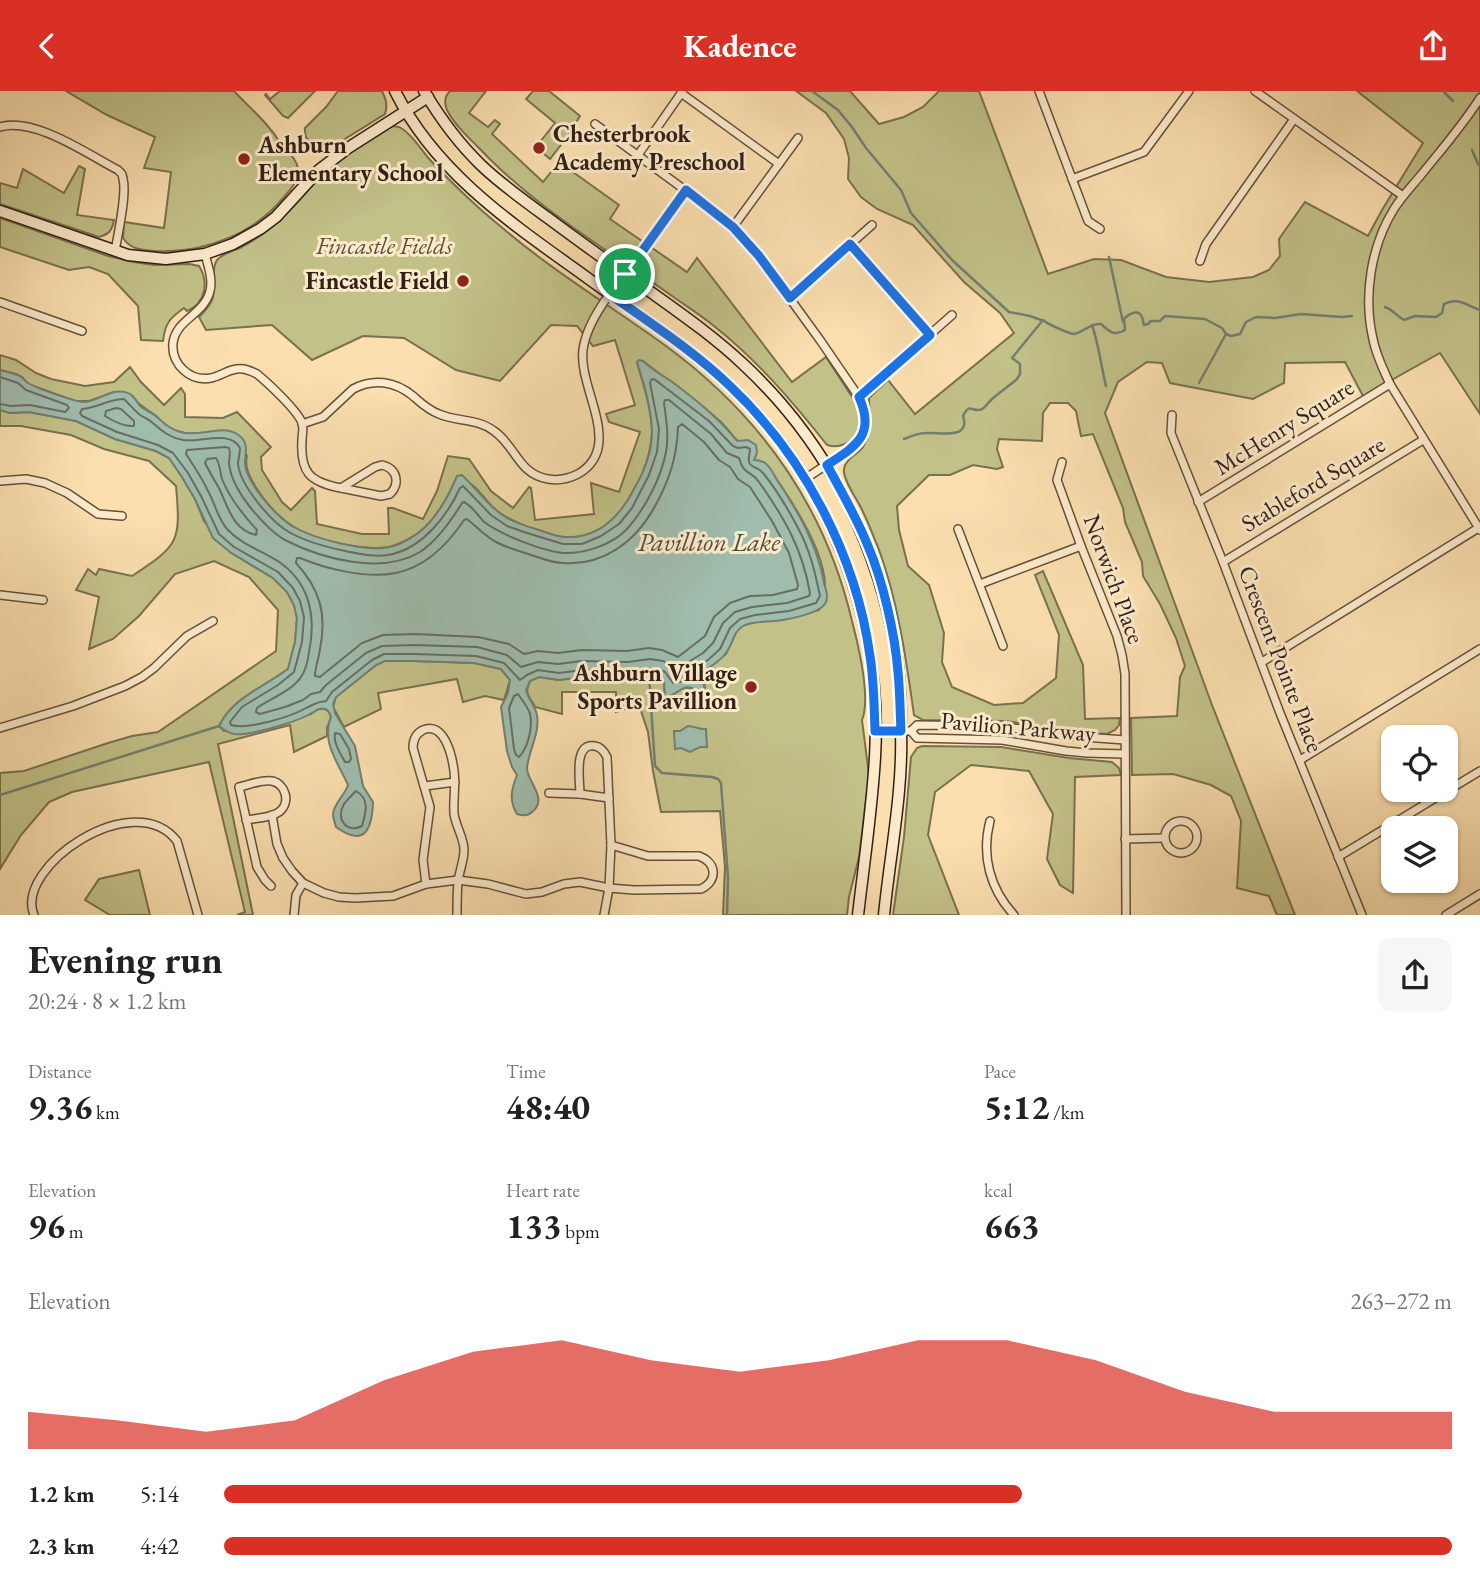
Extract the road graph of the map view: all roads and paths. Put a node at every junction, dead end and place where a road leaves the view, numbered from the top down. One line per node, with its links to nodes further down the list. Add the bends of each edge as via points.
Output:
1 (395, 91): 8 (main road)
2 (1039, 91): 15 (street)
3 (1189, 91): 15 (street, via 1144,152)
4 (1255, 91): 9 (street)
5 (682, 92): 13 (street); 14 (street)
6 (426, 94): 8 (main road); 26 (main road, via 482,166)
7 (1480, 97): 17 (street)
8 (406, 110): 24 (main road, via 319,170 260,229); 27 (main road, via 468,187)
9 (1294, 120): 17 (street); 25 (street, via 1206,244)
10 (595, 124): 13 (street)
11 (0, 127): 23 (street, via 18,125 46,132 123,175)
12 (798, 138): 14 (street)
13 (638, 155): 16 (street)
14 (779, 164): 20 (street)
15 (1072, 179): 21 (street, via 1088,221)
16 (686, 190): 20 (street); 26 (street)
17 (1403, 196): 33 (street, via 1381,236 1370,282 1373,339)
18 (0, 211): 23 (main road)
19 (872, 225): 22 (street)
20 (733, 227): 28 (street)
21 (1100, 229)
22 (850, 244): 28 (street); 32 (street)
23 (115, 251): 24 (main road, via 166,259)
24 (205, 254): 36 (street, via 210,291 201,309 177,332 173,346 176,361 199,378 240,368 251,371 288,404)
25 (1200, 261)
26 (625, 274): 27 (street); 39 (main road, via 744,365 783,405)
27 (611, 295): 36 (street, via 590,328 583,351 599,444 589,465 570,478 541,478 526,469 491,429 435,413 407,391 386,383 359,386 323,417); 40 (main road, via 728,384 766,423)
28 (790, 298): 34 (street)
29 (0, 302): 31 (street)
30 (952, 315): 32 (street)
31 (82, 331)
32 (930, 335): 34 (street)
33 (1390, 384): 37 (street); 43 (street, McHenry Square)
34 (859, 397): 39 (street, via 866,412 860,440)
35 (1172, 415): 43 (street, Crescent Pointe Place, via 1171,433)
36 (302, 424): 42 (street, via 305,470 320,483)
37 (1423, 440): 45 (street); 48 (street, Stableford Square)
38 (1062, 462): 47 (street, Norwich Place, via 1057,480)
39 (827, 465): 40 (street); 58 (main road, via 877,572 896,652)
40 (805, 479): 57 (main road, via 846,563 858,601 870,655)
41 (0, 481): 44 (street, via 36,480 98,514)
42 (341, 488): 42 (street, via 381,496 394,489 397,479 392,469 383,465)
43 (1198, 502): 48 (street, Crescent Pointe Place)
44 (122, 516)
45 (1480, 528): 55 (street)
46 (958, 529): 49 (street)
47 (1081, 546): 49 (street); 59 (street, Norwich Place, via 1122,655)
48 (1223, 562): 55 (street, Crescent Pointe Place)
49 (980, 585): 53 (street)
50 (0, 594): 51 (street)
51 (43, 600)
52 (213, 621): 56 (street, via 125,686)
53 (1003, 646)
54 (1480, 649): 61 (street)
55 (1262, 661): 61 (street, Crescent Pointe Place)
56 (0, 728)
57 (875, 731): 58 (street); 86 (main road)
58 (906, 731): 59 (street, Pavilion Parkway, via 917,725 999,726); 60 (street, Pavilion Parkway, via 917,737 1002,740 1087,754); 87 (main road)
59 (1125, 740): 60 (street, Norwich Place)
60 (1125, 754): 72 (street, Norwich Place)
61 (1300, 760): 74 (street, Crescent Pointe Place)
62 (1480, 771): 74 (street)
63 (455, 782): 64 (street); 64 (street, via 444,737 439,731 424,730 413,748); 75 (street, via 454,811 464,852)
64 (425, 786): 77 (street, via 430,815 423,860)
65 (549, 793): 66 (street)
66 (580, 794): 67 (street); 67 (street, via 579,757 589,746 597,746 607,757)
67 (609, 798): 73 (street)
68 (272, 815): 69 (street); 69 (street, via 284,806 285,791 273,781 264,781 239,787); 76 (street, via 280,851)
69 (246, 820): 78 (street, via 257,867)
70 (990, 821): 88 (street, via 986,837 989,871 996,891)
71 (1165, 838): 71 (street, via 1172,823 1184,820 1194,826 1198,836 1196,846 1182,853 1172,851); 72 (street)
72 (1125, 839): 89 (street, Norwich Place)
73 (611, 845): 79 (street); 79 (street, via 648,856 699,856 713,871 711,883 701,889)
74 (1338, 857): 90 (street, Crescent Pointe Place)
75 (458, 880): 77 (street); 79 (street, via 526,894 580,882); 84 (street)
76 (303, 883): 77 (street, via 324,893 355,898 393,895); 83 (street)
77 (426, 884)
78 (271, 886)
79 (610, 888): 85 (street)
80 (1480, 894): 91 (street)
81 (34, 915): 82 (street, via 35,889 57,857 82,838 136,821 158,826 177,841)
82 (198, 915)
83 (294, 915)
84 (457, 915)
85 (604, 915)
86 (858, 915)
87 (884, 915)
88 (1014, 915)
89 (1126, 915)
90 (1362, 915)
91 (1446, 915)

